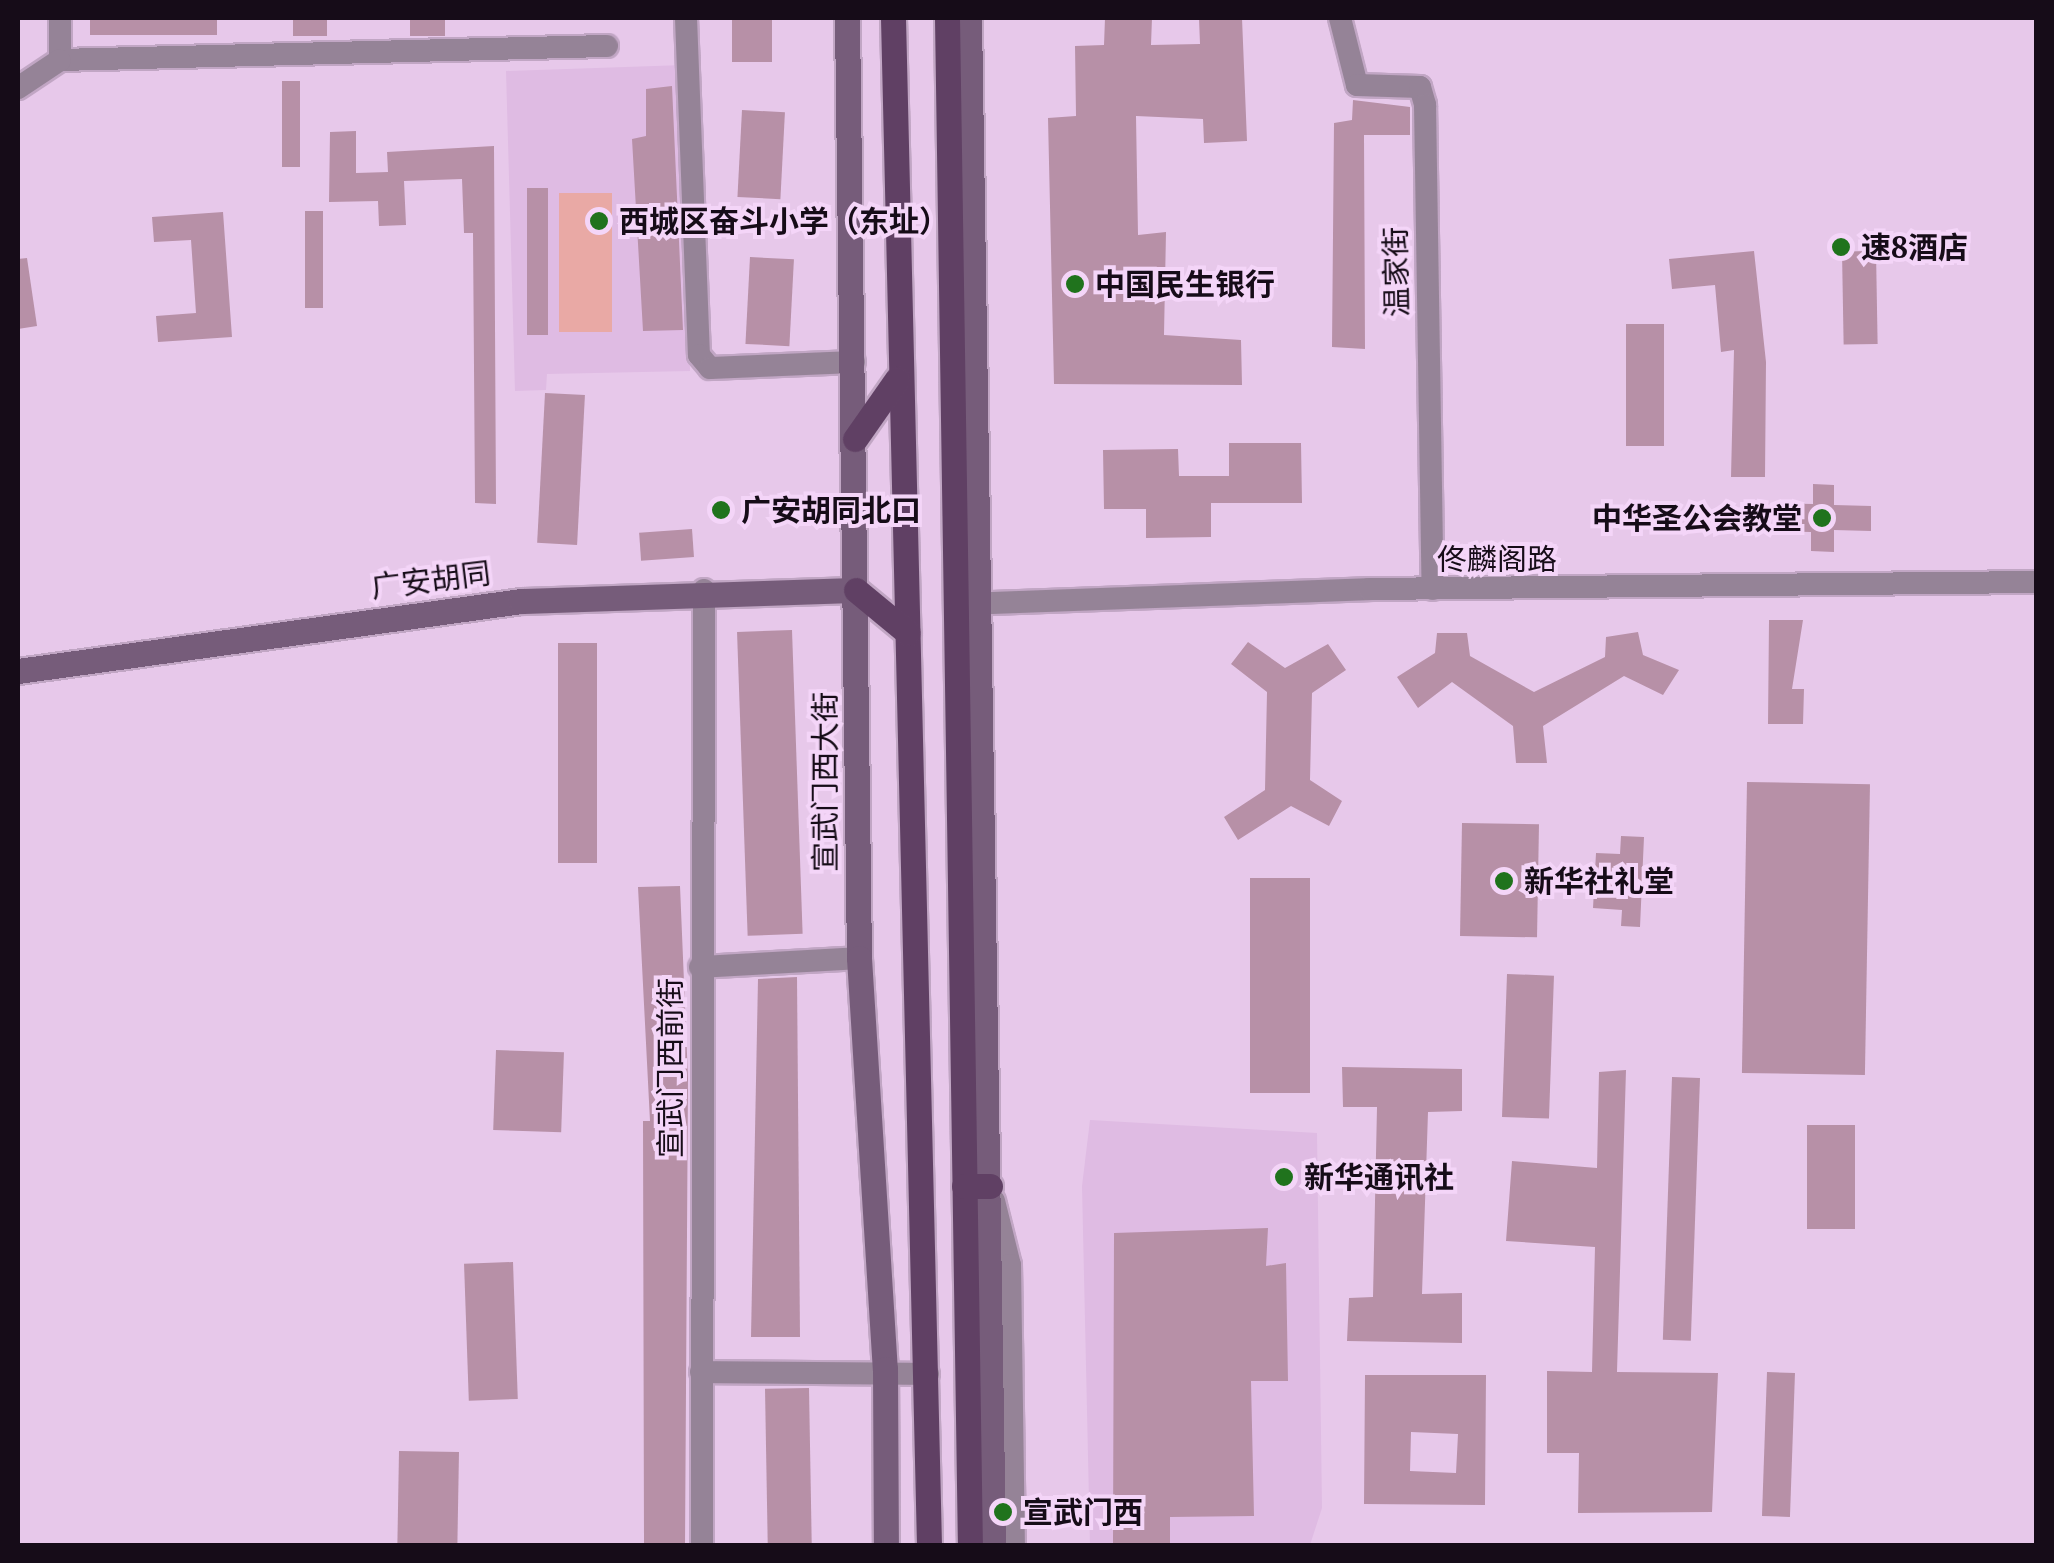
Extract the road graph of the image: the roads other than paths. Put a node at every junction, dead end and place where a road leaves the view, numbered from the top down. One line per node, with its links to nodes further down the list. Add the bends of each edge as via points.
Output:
1 (60, 18): 9 (street)
2 (686, 18): 11 (street, via 699,354 710,368)
3 (847, 18): 11 (street, 宣武门西大街)
4 (893, 18): 12 (main road)
5 (947, 18): 18 (main road)
6 (969, 18): 18 (street)
7 (1340, 18): 17 (street, 温家街, via 1357,85 1420,87 1425,106)
8 (607, 46): 9 (street)
9 (60, 60): 10 (street)
10 (18, 88)
11 (854, 362): 13 (street, 宣武门西大街)
12 (897, 379): 13 (main road); 19 (main road)
13 (855, 439): 16 (street, 宣武门西大街)
14 (2036, 582): 17 (street, 佟麟阁路)
15 (704, 590): 16 (street, 广安胡同); 20 (street, 广安胡同, via 522,601); 22 (street, 宣武门西前街)
16 (856, 590): 19 (main road); 21 (street, 宣武门西大街)
17 (1433, 590): 18 (street, 佟麟阁路)
18 (970, 604): 23 (main road)
19 (908, 633): 26 (main road)
20 (18, 671)
21 (859, 958): 22 (street); 24 (street, 宣武门西大街)
22 (700, 967): 25 (street, 宣武门西前街)
23 (977, 1186): 30 (main road); 31 (street); 32 (street, via 1010,1265)
24 (886, 1370): 25 (street); 26 (street); 28 (street, 宣武门西大街)
25 (701, 1372): 27 (street, 宣武门西前街)
26 (928, 1374): 29 (main road)
27 (702, 1546)
28 (886, 1546)
29 (929, 1546)
30 (970, 1546)
31 (994, 1546)
32 (1014, 1546)

